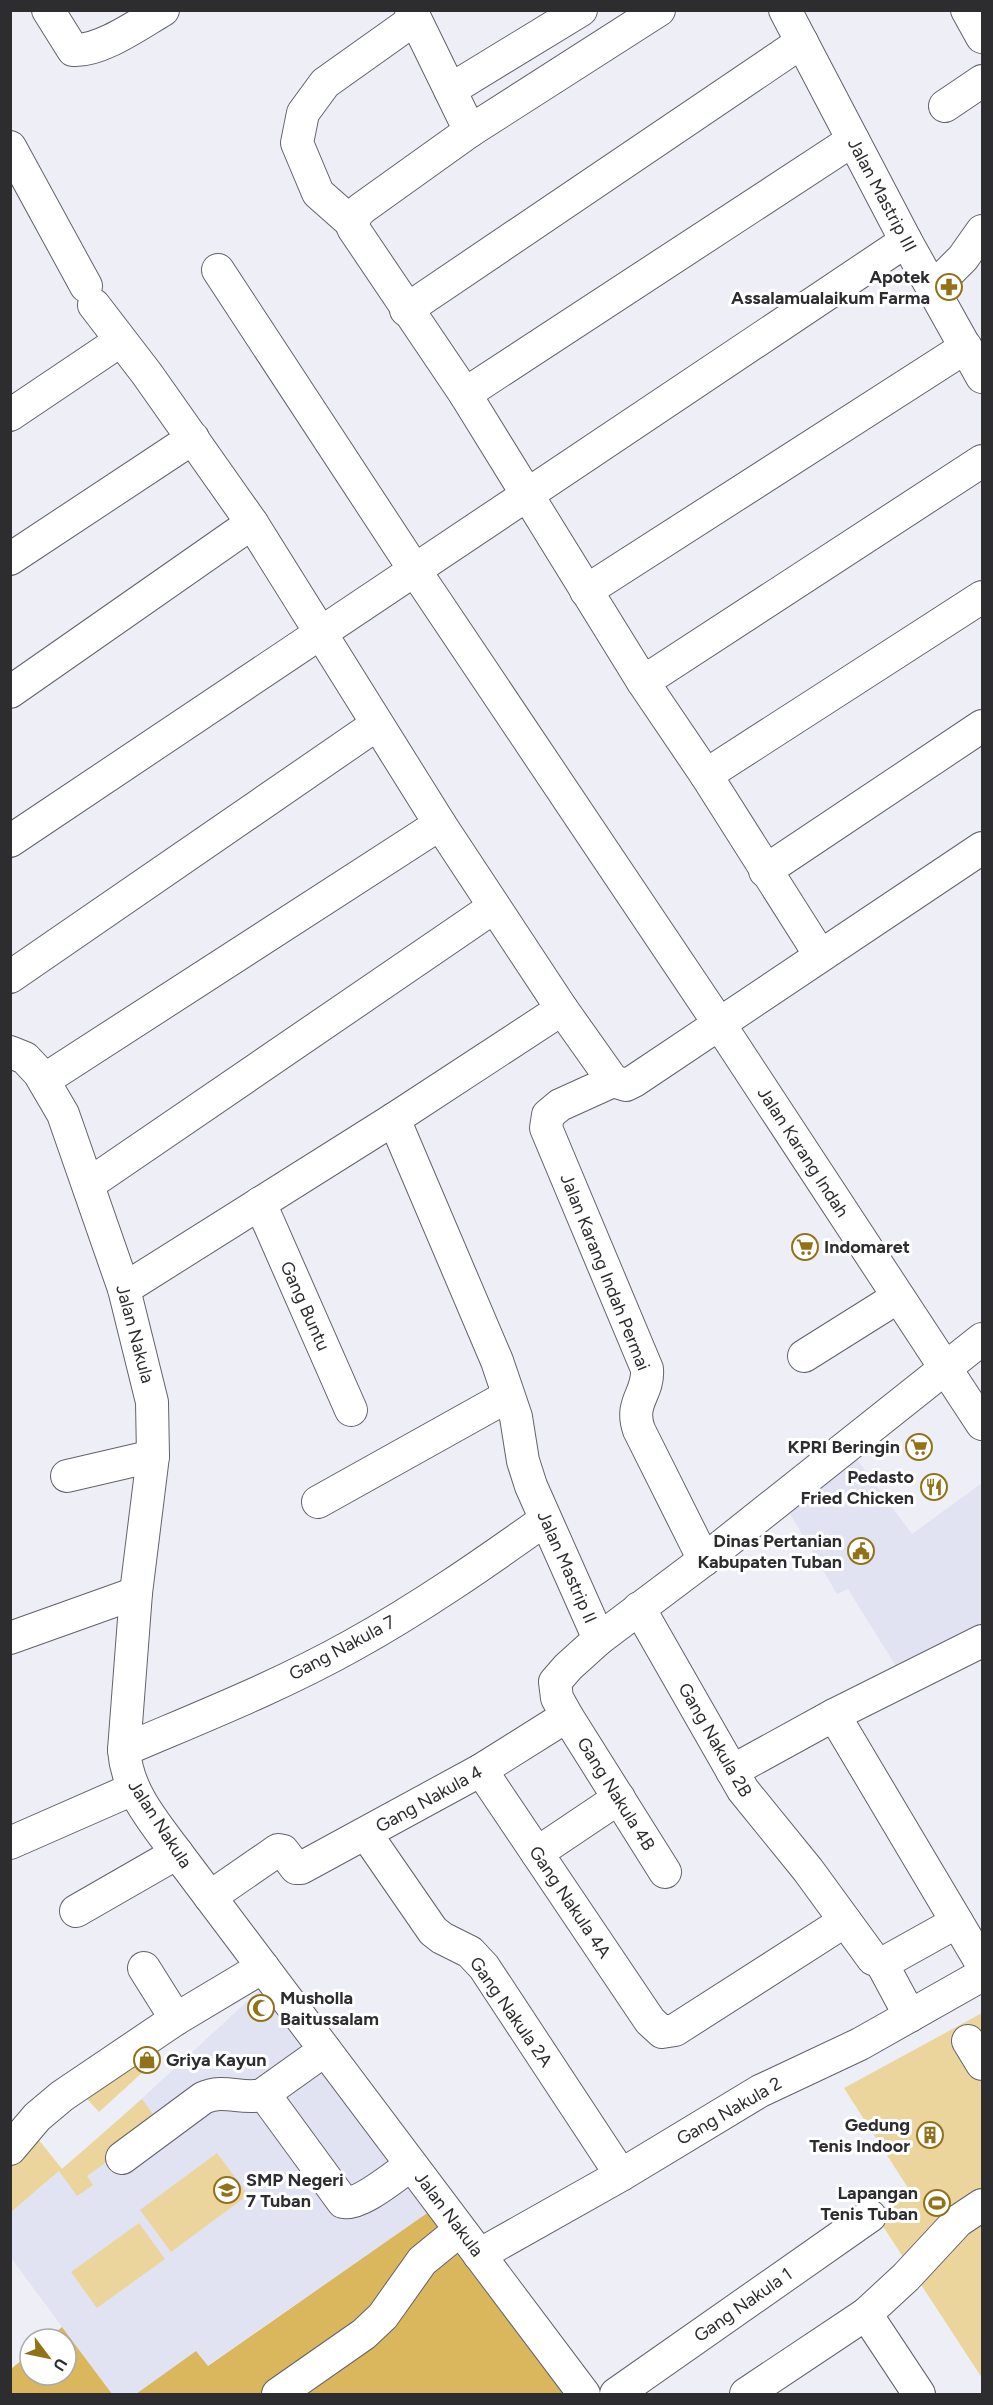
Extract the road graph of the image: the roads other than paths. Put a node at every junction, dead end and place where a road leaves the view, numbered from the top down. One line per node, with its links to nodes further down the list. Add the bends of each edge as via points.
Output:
1 (48, 10): 2 (street, via 67,44 82,51)
2 (163, 10)
3 (580, 10): 11 (street)
4 (785, 10): 9 (street, Jalan Mastrip III)
5 (967, 10): 8 (street)
6 (656, 11): 13 (street)
7 (413, 15): 11 (street); 16 (street, via 325,82 303,112 297,143 318,193)
8 (982, 37)
9 (802, 42): 14 (street, Jalan Mastrip III); 21 (street)
10 (982, 81): 12 (street)
11 (450, 90): 13 (street)
12 (945, 106)
13 (470, 132): 16 (street, via 361,208)
14 (853, 140): 18 (street, Jalan Mastrip III); 25 (street)
15 (10, 147): 22 (street, via 90,296)
16 (352, 223): 21 (street)
17 (982, 231): 20 (street, via 959,264)
18 (906, 241): 20 (street, Jalan Mastrip III); 29 (street)
19 (218, 270): 32 (street, Jalan Karang Indah)
20 (933, 288): 23 (street, Jalan Mastrip III)
21 (406, 310): 25 (street)
22 (120, 341): 26 (street); 27 (street)
23 (966, 347): 24 (street, Jalan Mastrip III); 33 (street)
24 (982, 377)
25 (465, 394): 29 (street)
26 (10, 415)
27 (193, 438): 30 (street); 31 (street)
28 (982, 461): 36 (street)
29 (526, 496): 32 (street); 33 (street)
30 (252, 523): 35 (street); 37 (street)
31 (10, 559)
32 (416, 572): 35 (street); 49 (street, Jalan Karang Indah)
33 (586, 591): 36 (street)
34 (982, 597): 40 (street)
35 (320, 634): 38 (street); 42 (street)
36 (643, 682): 40 (street)
37 (10, 692)
38 (376, 725): 41 (street); 47 (street)
39 (982, 726): 44 (street)
40 (706, 775): 44 (street)
41 (440, 824): 45 (street); 51 (street)
42 (10, 841)
43 (982, 849): 46 (street, Jalan Karang Indah Permai)
44 (765, 871): 46 (street)
45 (494, 908): 48 (street); 54 (street)
46 (820, 955): 49 (street, Jalan Karang Indah Permai)
47 (10, 977)
48 (562, 1009): 52 (street); 53 (street)
49 (720, 1025): 52 (street, Jalan Karang Indah Permai, via 634,1081 626,1085); 57 (street, Jalan Karang Indah)
50 (10, 1052): 51 (street, Jalan Nakula, via 25,1058)
51 (44, 1080): 54 (street, Jalan Nakula, via 63,1114)
52 (613, 1081): 68 (street, Jalan Karang Indah Permai, via 560,1105 548,1115 546,1128 647,1369 648,1378 635,1413 639,1430)
53 (394, 1119): 55 (street); 61 (street, Jalan Mastrip II, via 497,1361)
54 (88, 1184): 56 (street, Jalan Nakula)
55 (260, 1203): 56 (street); 62 (street, Gang Buntu)
56 (124, 1289): 64 (street, Jalan Nakula, via 152,1402)
57 (898, 1297): 59 (street); 60 (street, Jalan Karang Indah)
58 (982, 1339): 60 (street, Jalan Mastrip II)
59 (804, 1356)
60 (945, 1369): 63 (street, Jalan Karang Indah); 68 (street, Jalan Mastrip II)
61 (508, 1396): 66 (street); 67 (street, Jalan Mastrip II, via 516,1417 525,1470)
62 (351, 1410)
63 (982, 1424)
64 (153, 1456): 65 (street); 69 (street, Jalan Nakula)
65 (67, 1476)
66 (318, 1502)
67 (545, 1520): 72 (street, Jalan Mastrip II); 76 (street, Gang Nakula 7, via 434,1596 351,1646)
68 (704, 1560): 70 (street, Jalan Mastrip II)
69 (136, 1593): 71 (street); 76 (street, Jalan Nakula)
70 (639, 1608): 72 (street, Jalan Mastrip II); 78 (street, Gang Nakula 2B)
71 (10, 1638)
72 (599, 1639): 75 (street, via 555,1682 557,1698)
73 (982, 1641): 74 (street)
74 (834, 1715): 78 (street); 89 (street)
75 (567, 1716): 77 (street, Gang Nakula 4); 80 (street, Gang Nakula 4B)
76 (124, 1750): 79 (street, Jalan Nakula)
77 (481, 1770): 81 (street, Gang Nakula 4); 84 (street, Gang Nakula 4A)
78 (732, 1771): 88 (street, Gang Nakula 2B, via 752,1803)
79 (133, 1789): 82 (street); 83 (street, Jalan Nakula)
80 (619, 1798): 84 (street); 85 (street, Gang Nakula 4B)
81 (366, 1834): 86 (street, Gang Nakula 4, via 301,1868 296,1868 278,1850); 102 (street, Gang Nakula 2A, via 434,1931 470,1952 484,1967)
82 (10, 1843)
83 (177, 1853): 86 (street, Jalan Nakula); 87 (street)
84 (537, 1853): 88 (street, Gang Nakula 4A, via 650,2021 662,2032 675,2030)
85 (665, 1872)
86 (210, 1897): 92 (street, Jalan Nakula)
87 (76, 1911)
88 (845, 1922): 90 (street, Gang Nakula 2B, via 869,1954)
89 (957, 1922): 90 (street); 91 (street)
90 (881, 1962): 95 (street, Gang Nakula 2B)
91 (982, 1964)
92 (263, 1967): 96 (street); 97 (street, Jalan Nakula)
93 (144, 1968): 96 (street)
94 (982, 1975): 95 (street, Gang Nakula 2)
95 (910, 2016): 102 (street, Gang Nakula 2, via 770,2086)
96 (176, 2019): 99 (street, via 44,2110)
97 (325, 2050): 98 (street); 101 (street, Jalan Nakula)
98 (264, 2094): 100 (street, via 208,2095); 101 (street, via 343,2202 350,2204 360,2199)
99 (10, 2150)
100 (122, 2158)
101 (411, 2165): 105 (street, Jalan Nakula)
102 (621, 2175): 106 (street, Gang Nakula 2)
103 (982, 2205): 107 (street, via 958,2221)
104 (870, 2216): 110 (street, Gang Nakula 1)
105 (460, 2230): 106 (street, Jalan Nakula); 108 (street, via 422,2261 383,2316 364,2334)
106 (479, 2255): 109 (street, Jalan Nakula)
107 (871, 2322): 111 (street); 112 (street); 113 (street)
108 (278, 2394)
109 (584, 2394)
110 (616, 2394)
111 (746, 2394)
112 (785, 2394)
113 (919, 2394)

